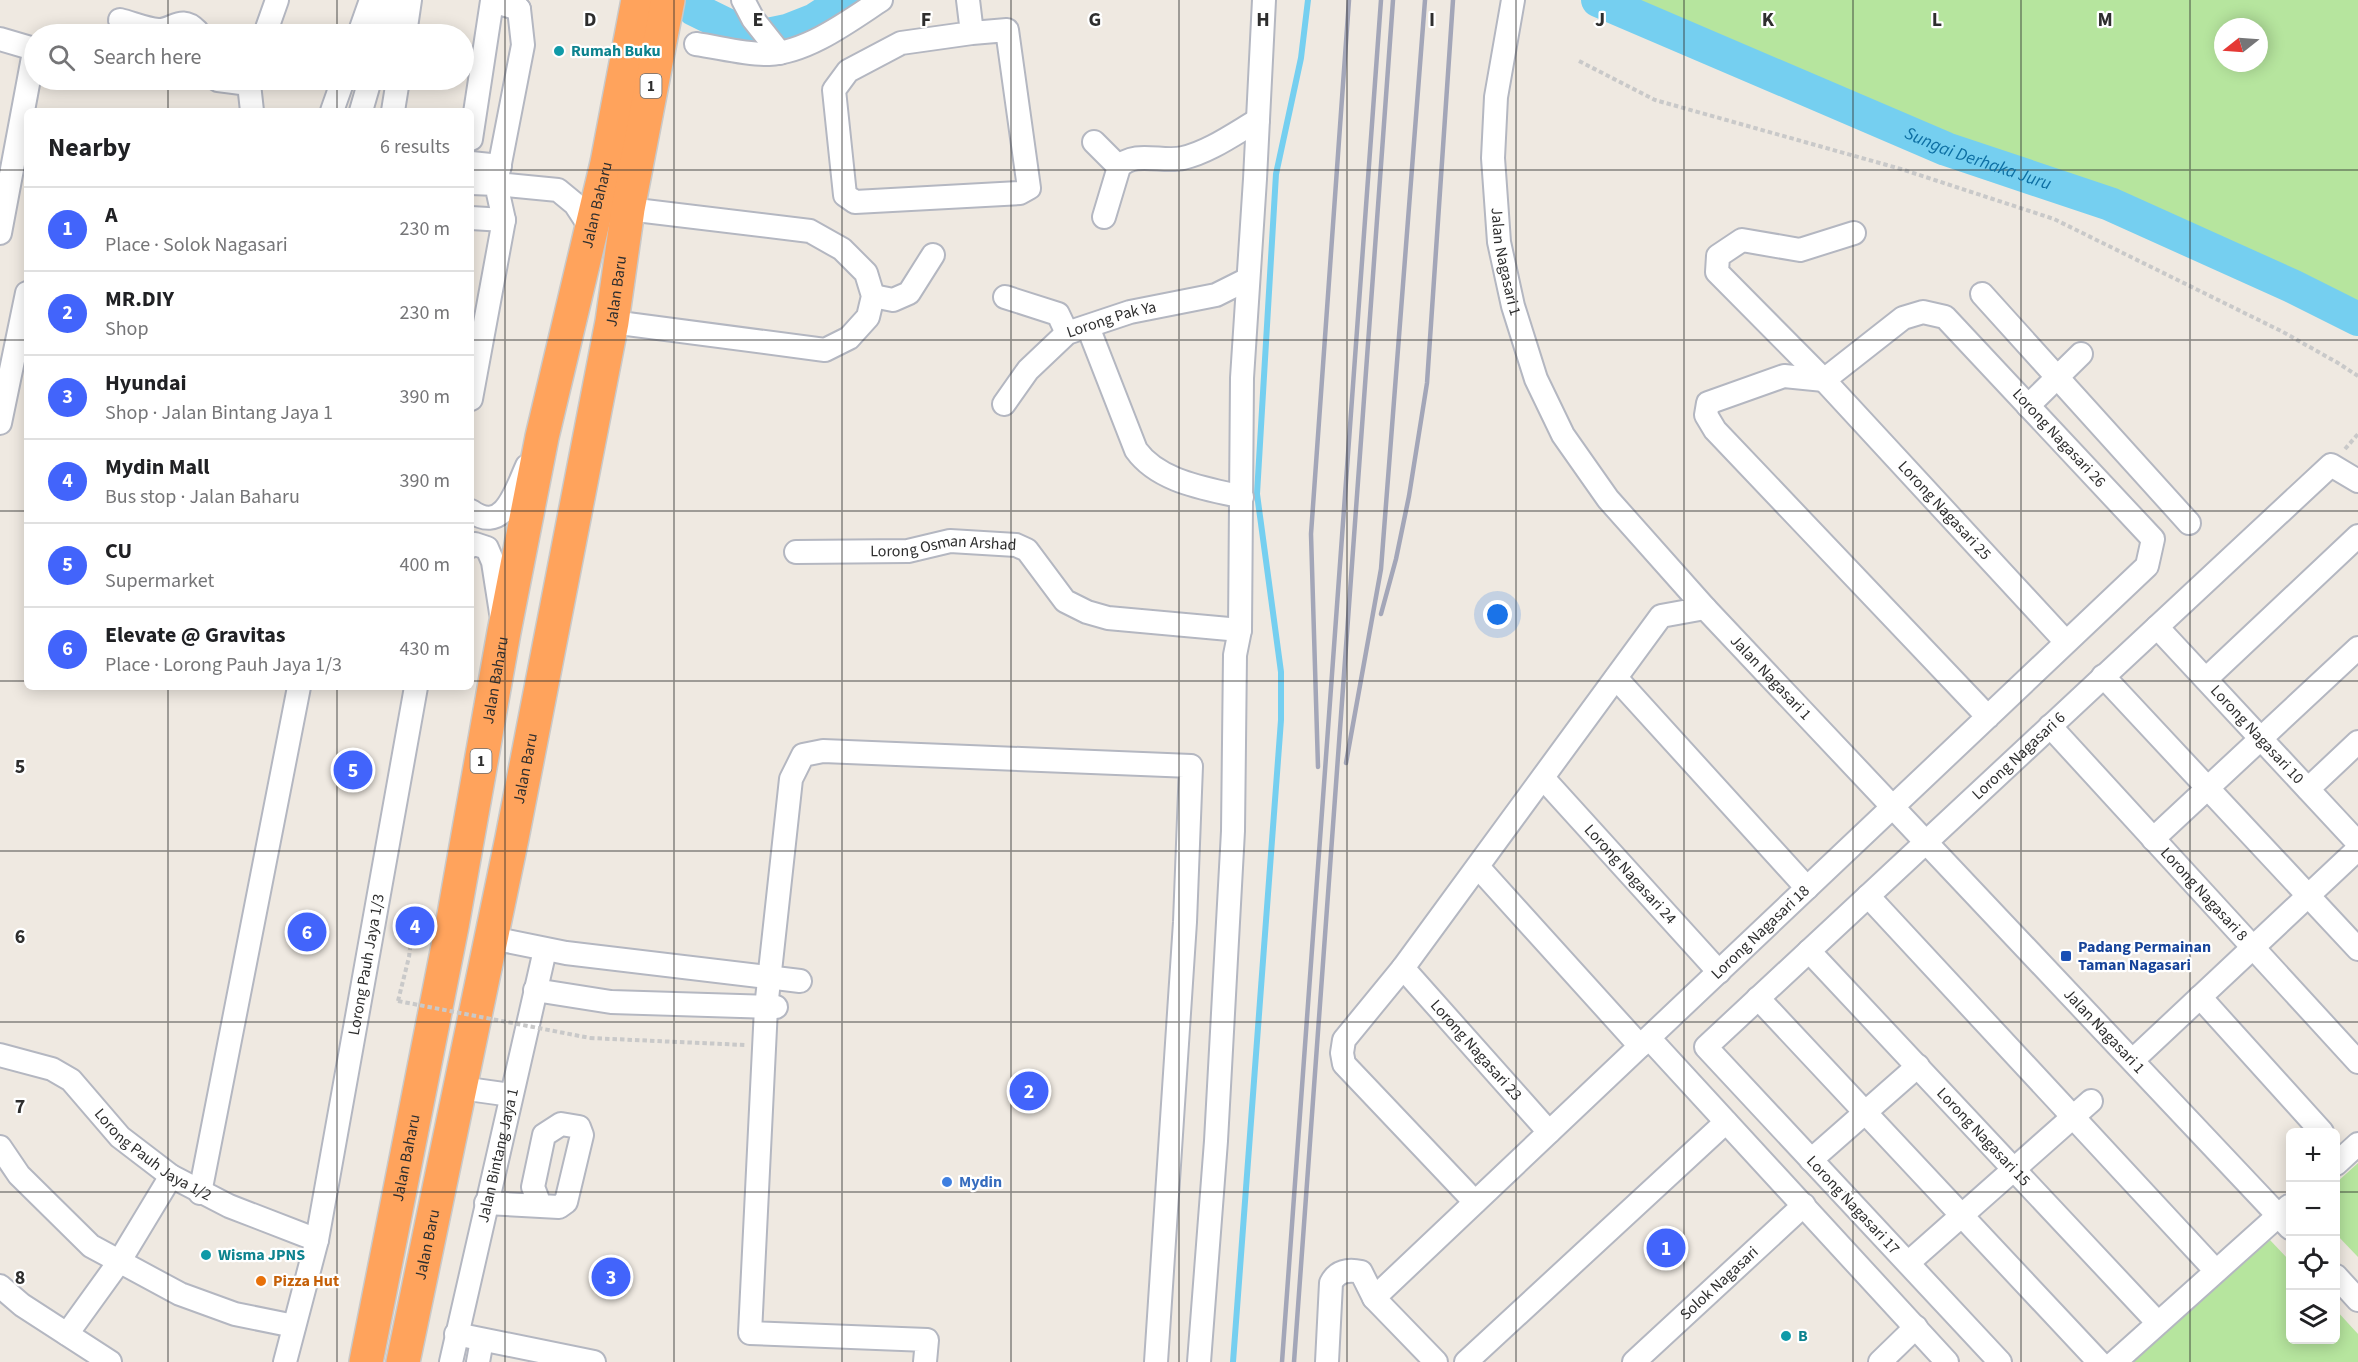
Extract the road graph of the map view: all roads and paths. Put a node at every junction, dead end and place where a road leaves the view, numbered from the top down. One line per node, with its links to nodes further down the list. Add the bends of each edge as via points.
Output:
1 (276, 0): 15 (street)
2 (371, 0): 16 (street)
3 (392, 0): 17 (street)
4 (410, 0): 18 (street)
5 (638, 0): 37 (highway, Jalan Baharu / 1)
6 (668, 0): 37 (highway, Jalan Baharu / 1)
7 (881, 0): 23 (street, via 829,35)
8 (968, 0): 19 (street)
9 (1264, 0): 32 (street)
10 (503, 3): 33 (street); 38 (street, via 523,45)
11 (1512, 5): 74 (street, Jalan Nagasari 1, via 1496,97 1493,158 1499,242 1513,306 1536,379 1563,435 1608,499)
12 (748, 9): 23 (street)
13 (120, 20): 14 (street)
14 (135, 24)
15 (268, 24)
16 (363, 24)
17 (393, 24)
18 (398, 24)
19 (972, 33): 19 (street, via 1007,30 1029,188 1020,193 855,202 845,195 834,90 848,71 901,43)
20 (0, 39): 22 (street)
21 (696, 44): 23 (street, via 766,54)
22 (24, 47)
23 (776, 49)
24 (1579, 61): 56 (path, via 1655,100 1901,169 2054,219 2283,332)
25 (27, 90): 45 (street)
26 (251, 90): 30 (street)
27 (339, 90): 31 (street)
28 (366, 96): 29 (street)
29 (395, 97)
30 (252, 108)
31 (333, 108)
32 (1258, 120): 36 (street, via 1202,152 1181,159 1137,158); 48 (street)
33 (474, 126)
34 (1094, 142): 36 (street)
35 (474, 164): 38 (street)
36 (1119, 167): 41 (street)
37 (621, 168): 40 (highway, Jalan Baru / 1); 44 (highway, Jalan Baharu / 1)
38 (498, 175): 39 (street); 43 (street); 44 (street, via 558,190 575,204)
39 (474, 182)
40 (628, 209): 50 (street, via 810,231 842,249 866,273); 53 (highway, Jalan Baru / 1)
41 (1104, 217)
42 (474, 218): 43 (street)
43 (504, 220): 59 (street)
44 (590, 227): 63 (highway, Jalan Baharu / 1)
45 (0, 233)
46 (1854, 233): 58 (street, Lorong Nagasari 25, via 1800,250 1742,240 1718,256 1717,272)
47 (933, 255): 50 (street, via 909,293 892,300)
48 (1248, 279): 54 (street, Lorong Pak Ya, via 1216,296 1130,312); 66 (street, via 1242,378)
49 (1982, 294): 57 (street)
50 (873, 296): 53 (street, via 868,317 849,338 825,350)
51 (1005, 297): 54 (street, via 1058,314)
52 (24, 307): 62 (street)
53 (612, 322): 102 (highway, Jalan Baru / 1)
54 (1078, 330): 60 (street, Lorong Pak Ya, via 1028,370); 66 (street, via 1144,461 1155,470 1193,485)
55 (2081, 354): 57 (street)
56 (2358, 376)
57 (2058, 377): 61 (street); 64 (street)
58 (1824, 380): 61 (street, Lorong Nagasari 26, via 1903,318 1923,312 1945,317); 78 (street, Lorong Nagasari 25); 85 (street, via 1784,376 1708,403 1706,415 1715,430)
59 (474, 383)
60 (1004, 404)
61 (2028, 406): 67 (street, Lorong Nagasari 26)
62 (0, 423)
63 (542, 437): 68 (street, via 505,512 494,519); 77 (highway, Jalan Baharu / 1)
64 (2145, 476): 67 (street); 69 (street)
65 (2358, 481): 75 (street, Lorong Nagasari 6, via 2331,465)
66 (1242, 497): 76 (street)
67 (2118, 501): 73 (street, Lorong Nagasari 26, via 2153,539)
68 (474, 513)
69 (2189, 523)
70 (2358, 536): 82 (street)
71 (474, 544): 77 (street, via 487,548 493,562)
72 (796, 552): 76 (street, Lorong Osman Arshad, via 908,551 950,542 1016,545 1027,550 1065,600 1087,612 1108,618)
73 (2147, 566): 78 (street, Lorong Nagasari 18)
74 (1704, 608): 81 (street, via 1661,616); 92 (street, Jalan Nagasari 1)
75 (2157, 627): 80 (street, Lorong Nagasari 6); 82 (street, Lorong Nagasari 10)
76 (1240, 630): 165 (street, via 1235,655 1233,831 1217,1117)
77 (504, 632): 159 (highway, Jalan Baharu / 1, via 452,926)
78 (2066, 642): 85 (street, Lorong Nagasari 18)
79 (2358, 648): 87 (street)
80 (2103, 676): 86 (street, Lorong Nagasari 6); 90 (street)
81 (1616, 678): 89 (street); 98 (street)
82 (2205, 679): 87 (street, Lorong Nagasari 10)
83 (298, 690): 134 (street)
84 (415, 690): 142 (street, Lorong Pauh Jaya 1/3)
85 (1988, 717): 92 (street, Lorong Nagasari 18)
86 (2050, 726): 93 (street, Lorong Nagasari 8); 94 (street, Lorong Nagasari 6)
87 (2261, 738): 90 (street); 91 (street, Lorong Nagasari 10)
88 (2358, 742): 91 (street)
89 (1543, 778): 97 (street); 108 (street, Lorong Nagasari 24)
90 (2208, 787): 93 (street); 100 (street)
91 (2308, 789): 95 (street, Lorong Nagasari 10)
92 (1894, 806): 94 (street, Jalan Nagasari 1); 98 (street, Lorong Nagasari 18)
93 (2153, 839): 103 (street, Lorong Nagasari 8)
94 (1927, 841): 99 (street, Lorong Nagasari 6); 119 (street, Jalan Nagasari 1)
95 (2358, 843)
96 (2358, 849): 100 (street)
97 (1478, 867): 107 (street); 115 (street)
98 (1806, 888): 108 (street, Lorong Nagasari 18)
99 (1868, 896): 106 (street, Lorong Nagasari 6); 126 (street)
100 (2307, 897): 103 (street); 104 (street)
101 (399, 914): 116 (path, bridge, via 414,915 398,1001 590,1038)
102 (492, 938): 105 (street); 122 (highway, Jalan Baru / 1)
103 (2253, 948): 112 (street); 120 (street, Lorong Nagasari 8)
104 (2358, 949)
105 (545, 950): 109 (street); 111 (street, Jalan Bintang Jaya 1)
106 (1809, 951): 113 (street, Lorong Nagasari 6); 121 (street, Lorong Nagasari 15)
107 (1403, 968): 129 (street, Lorong Nagasari 23); 135 (street, via 1344,1040 1344,1064)
108 (1719, 972): 115 (street, Lorong Nagasari 18)
109 (770, 979): 110 (street); 114 (street); 164 (street, via 791,779 803,755 824,752 1191,766 1185,922)
110 (800, 981)
111 (535, 990): 114 (street, via 611,1002); 123 (street, Jalan Bintang Jaya 1)
112 (2200, 997): 119 (street); 128 (street)
113 (1758, 998): 117 (street, Lorong Nagasari 6); 125 (street)
114 (771, 1007): 116 (street)
115 (1644, 1042): 127 (street); 129 (street, Lorong Nagasari 18)
116 (764, 1046): 163 (street, via 750,1333 927,1340)
117 (1706, 1047): 131 (street, Lorong Nagasari 17)
118 (0, 1055): 133 (street, Lorong Pauh Jaya 1/2, via 52,1068 71,1080 120,1137)
119 (2133, 1060): 140 (street, Jalan Nagasari 1)
120 (2358, 1062)
121 (1917, 1066): 125 (street); 132 (street, Lorong Nagasari 15)
122 (461, 1088): 123 (street); 160 (highway, Jalan Baru / 1)
123 (511, 1095): 136 (street, Jalan Bintang Jaya 1)
124 (2091, 1101): 126 (street)
125 (1865, 1112): 131 (street); 139 (street)
126 (2073, 1117): 132 (street); 145 (street)
127 (1726, 1122): 138 (street); 168 (street)
128 (2318, 1128)
129 (1549, 1132): 135 (street, Lorong Nagasari 18)
130 (0, 1147): 143 (street, via 19,1175 91,1246)
131 (1811, 1160): 144 (street, Lorong Nagasari 17)
132 (2014, 1169): 139 (street); 150 (street, Lorong Nagasari 15)
133 (171, 1176): 134 (street, Lorong Pauh Jaya 1/2); 143 (street)
134 (200, 1193): 142 (street, Lorong Pauh Jaya 1/2)
135 (1475, 1202): 148 (street, Lorong Nagasari 18)
136 (486, 1203): 137 (street); 154 (street, Jalan Bintang Jaya 1)
137 (540, 1205)
138 (1804, 1205): 152 (street); 169 (street, Solok Nagasari)
139 (1962, 1215): 144 (street); 173 (street)
140 (2286, 1215)
141 (2286, 1217): 145 (street)
142 (317, 1240): 151 (street, Lorong Pauh Jaya 1/3)
143 (119, 1262): 151 (street, via 180,1294 235,1314); 153 (street)
144 (1908, 1263): 172 (street, Lorong Nagasari 17)
145 (2216, 1271): 150 (street)
146 (2340, 1280): 149 (street)
147 (0, 1286): 153 (street)
148 (1374, 1298): 166 (street, via 1361,1272 1345,1271 1335,1276 1331,1283); 167 (street)
149 (2358, 1299)
150 (2158, 1323): 174 (street)
151 (294, 1326): 158 (street, Lorong Pauh Jaya 1/3)
152 (1917, 1327): 170 (street); 171 (street)
153 (67, 1334): 157 (street)
154 (456, 1334): 155 (street); 161 (street, Jalan Bintang Jaya 1)
155 (482, 1340): 156 (street); 162 (street)
156 (583, 1361)
157 (110, 1362)
158 (285, 1362)
159 (366, 1362)
160 (404, 1362)
161 (451, 1362)
162 (478, 1362)
163 (925, 1362)
164 (1156, 1362)
165 (1199, 1362)
166 (1327, 1362)
167 (1436, 1362)
168 (1466, 1362)
169 (1634, 1362)
170 (1880, 1362)
171 (1947, 1362)
172 (2000, 1362)
173 (2099, 1362)
174 (2115, 1362)

